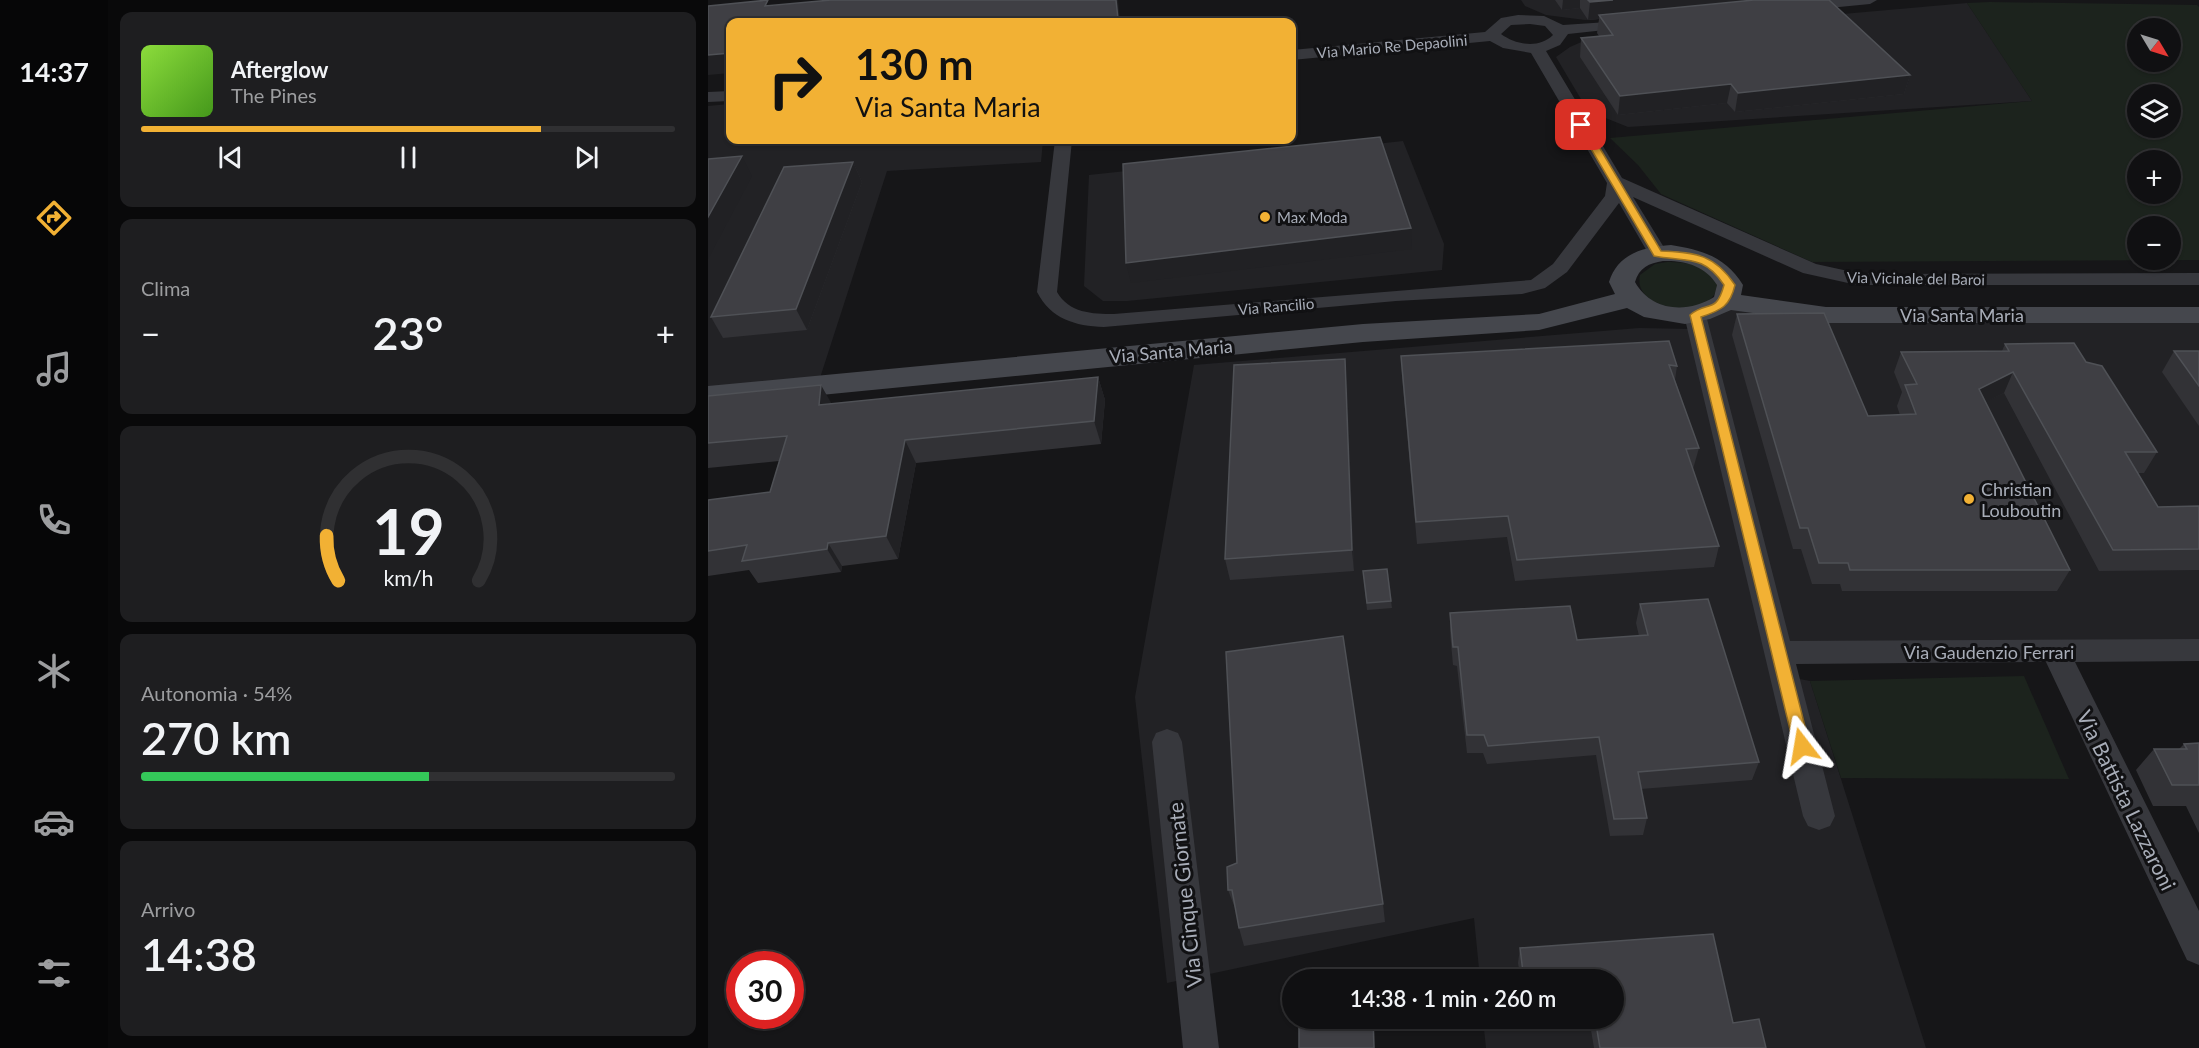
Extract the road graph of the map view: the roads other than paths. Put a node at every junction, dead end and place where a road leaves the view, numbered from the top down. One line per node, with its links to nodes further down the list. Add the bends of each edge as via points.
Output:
1 (1870, 0): 2 (street)
2 (1786, 8)
3 (1643, 22): 4 (street, Via Mario Re Depaolini)
4 (1560, 30): 5 (street, Via Mario Re Depaolini, via 1544,21 1518,19 1497,25); 6 (street, via 1557,41)
5 (1493, 36): 6 (street, Via Mario Re Depaolini, via 1509,46); 7 (street, Via Mario Re Depaolini)
6 (1536, 48): 11 (street)
7 (1296, 55)
8 (726, 96): 9 (street)
9 (708, 97)
10 (1063, 144): 11 (street, Via Rancilio, via 1047,292 1064,312 1100,320 1538,284 1560,268 1614,197)
11 (1616, 182): 12 (street); 13 (street, Via Vicinale del Baroi, via 1789,261 1833,275 1880,280)
12 (1658, 254): 14 (street, via 1635,261 1623,274 1622,282); 15 (street, via 1691,256 1719,269 1730,285)
13 (2199, 279)
14 (1631, 298): 16 (street, via 1659,312); 18 (street, Via Santa Maria, via 1539,322 1363,333)
15 (1726, 301): 16 (street); 17 (street, Via Santa Maria, via 1826,315)
16 (1695, 315): 21 (street)
17 (2199, 315)
18 (708, 396)
19 (2199, 650): 20 (street, Via Gaudenzio Ferrari)
20 (2055, 651): 21 (street, Via Gaudenzio Ferrari); 24 (street, Via Battista Lazzaroni)
21 (1779, 653): 23 (street)
22 (1167, 742): 25 (street, Via Cinque Giornate)
23 (1819, 816)
24 (2199, 948)
25 (1201, 1048)

